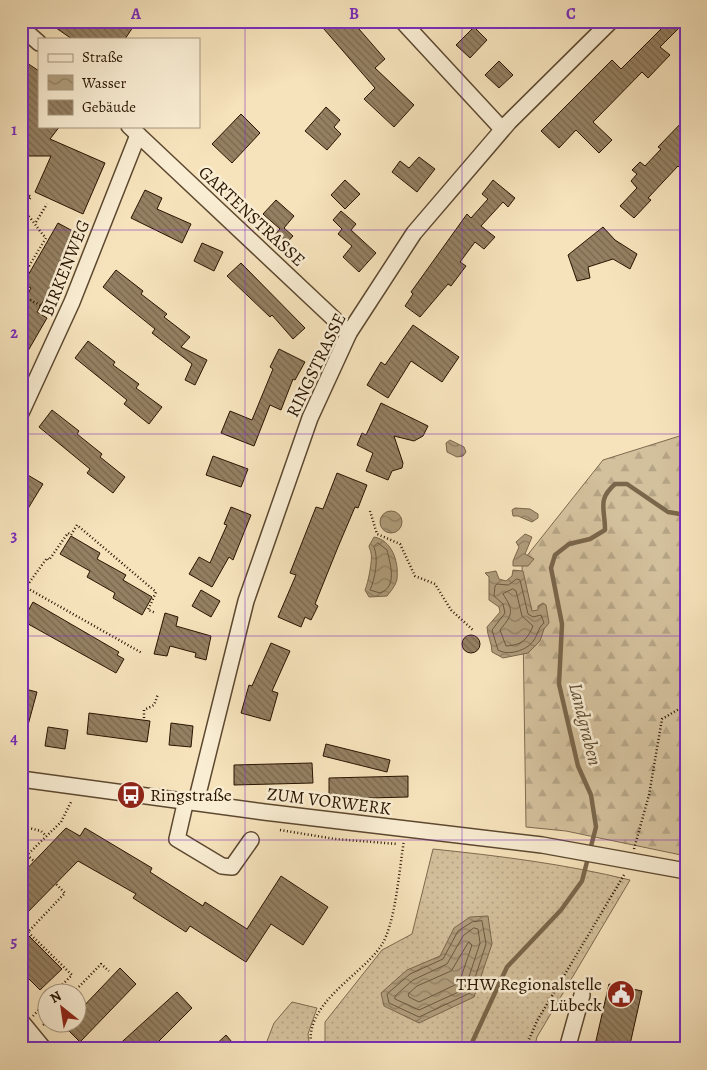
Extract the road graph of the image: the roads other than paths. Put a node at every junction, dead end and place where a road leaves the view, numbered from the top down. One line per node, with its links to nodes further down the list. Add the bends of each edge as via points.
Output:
1 (402, 21): 5 (street)
2 (611, 21): 5 (street, RINGSTRASSE)
3 (21, 27): 4 (street)
4 (38, 42)
5 (502, 129): 7 (street, RINGSTRASSE, via 414,233)
6 (134, 131): 7 (street, GARTENSTRASSE); 8 (street, BIRKENWEG, via 65,318)
7 (349, 333): 10 (street, RINGSTRASSE, via 310,418 246,601)
8 (21, 413)
9 (21, 779): 10 (street, ZUM VORWERK)
10 (191, 801): 11 (street, RINGSTRASSE, via 177,839 222,866 232,867); 12 (street, ZUM VORWERK, via 542,845)
11 (251, 840)
12 (686, 871)
13 (582, 995): 16 (street)
14 (23, 1023): 15 (street)
15 (44, 1049)
16 (567, 1049)

